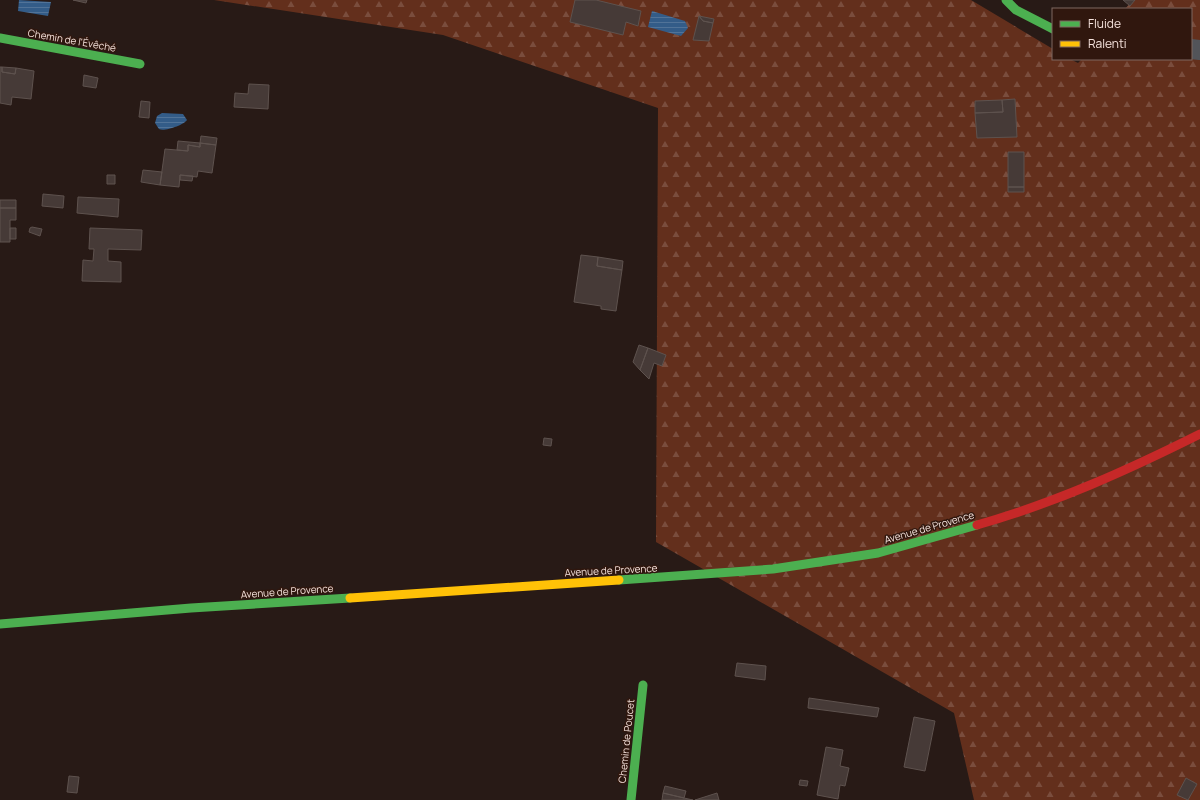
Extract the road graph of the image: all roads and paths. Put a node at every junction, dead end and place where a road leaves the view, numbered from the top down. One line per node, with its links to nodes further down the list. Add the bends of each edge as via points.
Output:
1 (1006, 0): 2 (main road, via 1016,10)
2 (1052, 28)
3 (0, 38): 4 (main road, Chemin de l'Évêché)
4 (140, 64)
5 (1200, 434): 6 (main road, Avenue de Provence, via 1137,466 1020,513 878,553 828,561 713,574 191,608)
6 (0, 624)
7 (643, 684): 8 (main road, Chemin de Poucet)
8 (631, 800)

